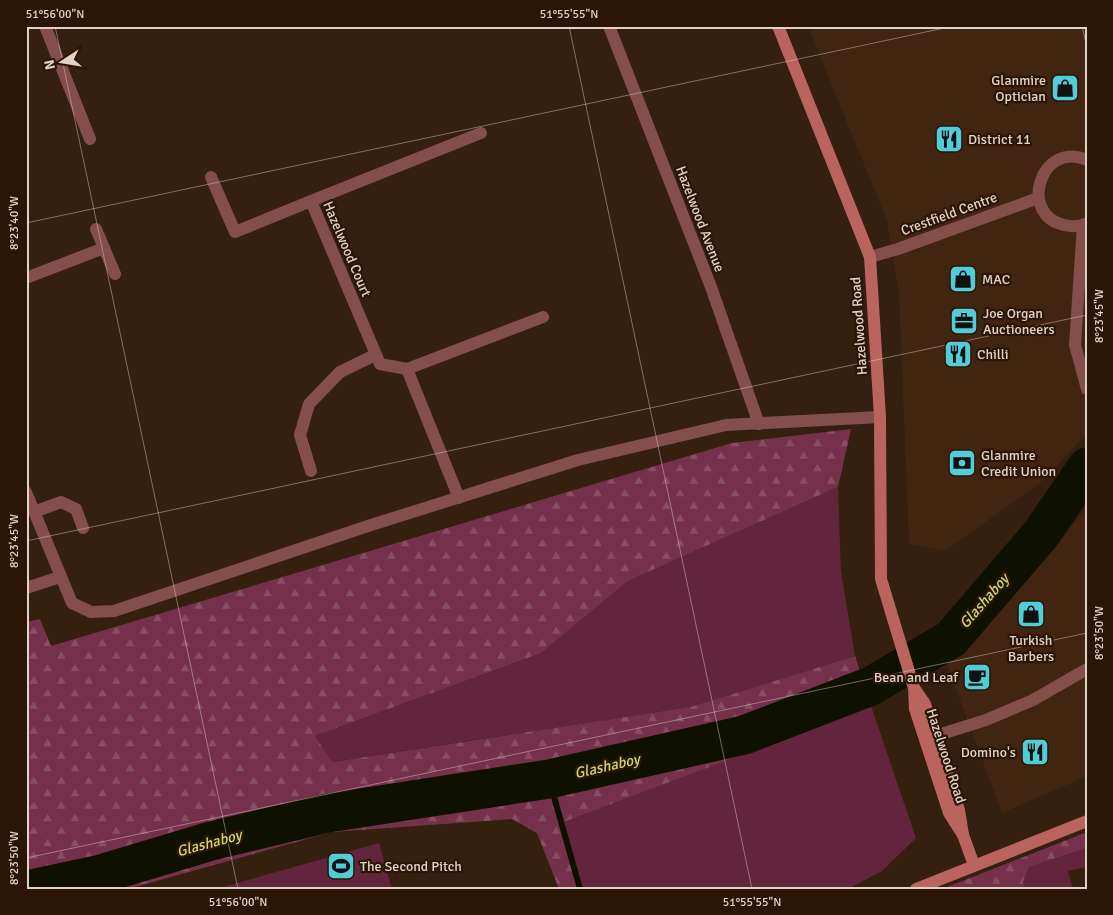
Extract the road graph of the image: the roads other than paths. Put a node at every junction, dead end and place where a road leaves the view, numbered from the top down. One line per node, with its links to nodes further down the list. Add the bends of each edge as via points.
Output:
1 (45, 26): 5 (street)
2 (609, 26): 21 (street, Hazelwood Avenue, via 711,287)
3 (778, 26): 13 (street, Hazelwood Road)
4 (482, 132): 9 (street)
5 (90, 139)
6 (1087, 160): 8 (street, via 1074,157 1054,162 1040,178)
7 (211, 177): 9 (street, Hazelwood Court, via 235,232)
8 (1038, 198): 10 (street, via 1042,209 1060,224); 13 (street, Crestfield Centre)
9 (311, 201): 17 (street, Hazelwood Court)
10 (1085, 224): 19 (street, via 1075,345)
11 (96, 229): 12 (street)
12 (104, 248): 14 (street); 15 (street)
13 (870, 257): 20 (street, Hazelwood Road)
14 (115, 274)
15 (26, 278)
16 (543, 317): 18 (street)
17 (375, 355): 18 (street, via 380,364); 22 (street, via 340,372 309,404 300,435)
18 (408, 369): 24 (street)
19 (1087, 389)
20 (880, 417): 21 (street); 30 (street, Hazelwood Road, via 881,579)
21 (759, 424): 24 (street, via 726,425 578,460)
22 (310, 471)
23 (26, 492): 25 (street)
24 (459, 498): 27 (street, via 114,611 91,612 72,603)
25 (34, 512): 26 (street, via 61,502 76,509); 27 (street)
26 (83, 528)
27 (60, 577): 28 (street)
28 (26, 588)
29 (1087, 669): 31 (street, via 1025,703 986,720)
30 (914, 688): 31 (street, Hazelwood Road, via 925,704); 33 (street, Hazelwood Road, via 915,709 949,813)
31 (935, 736): 33 (street, Hazelwood Road, via 959,810)
32 (1087, 821): 34 (street)
33 (963, 835): 34 (street, Hazelwood Road)
34 (974, 865): 35 (street)
35 (916, 889)

